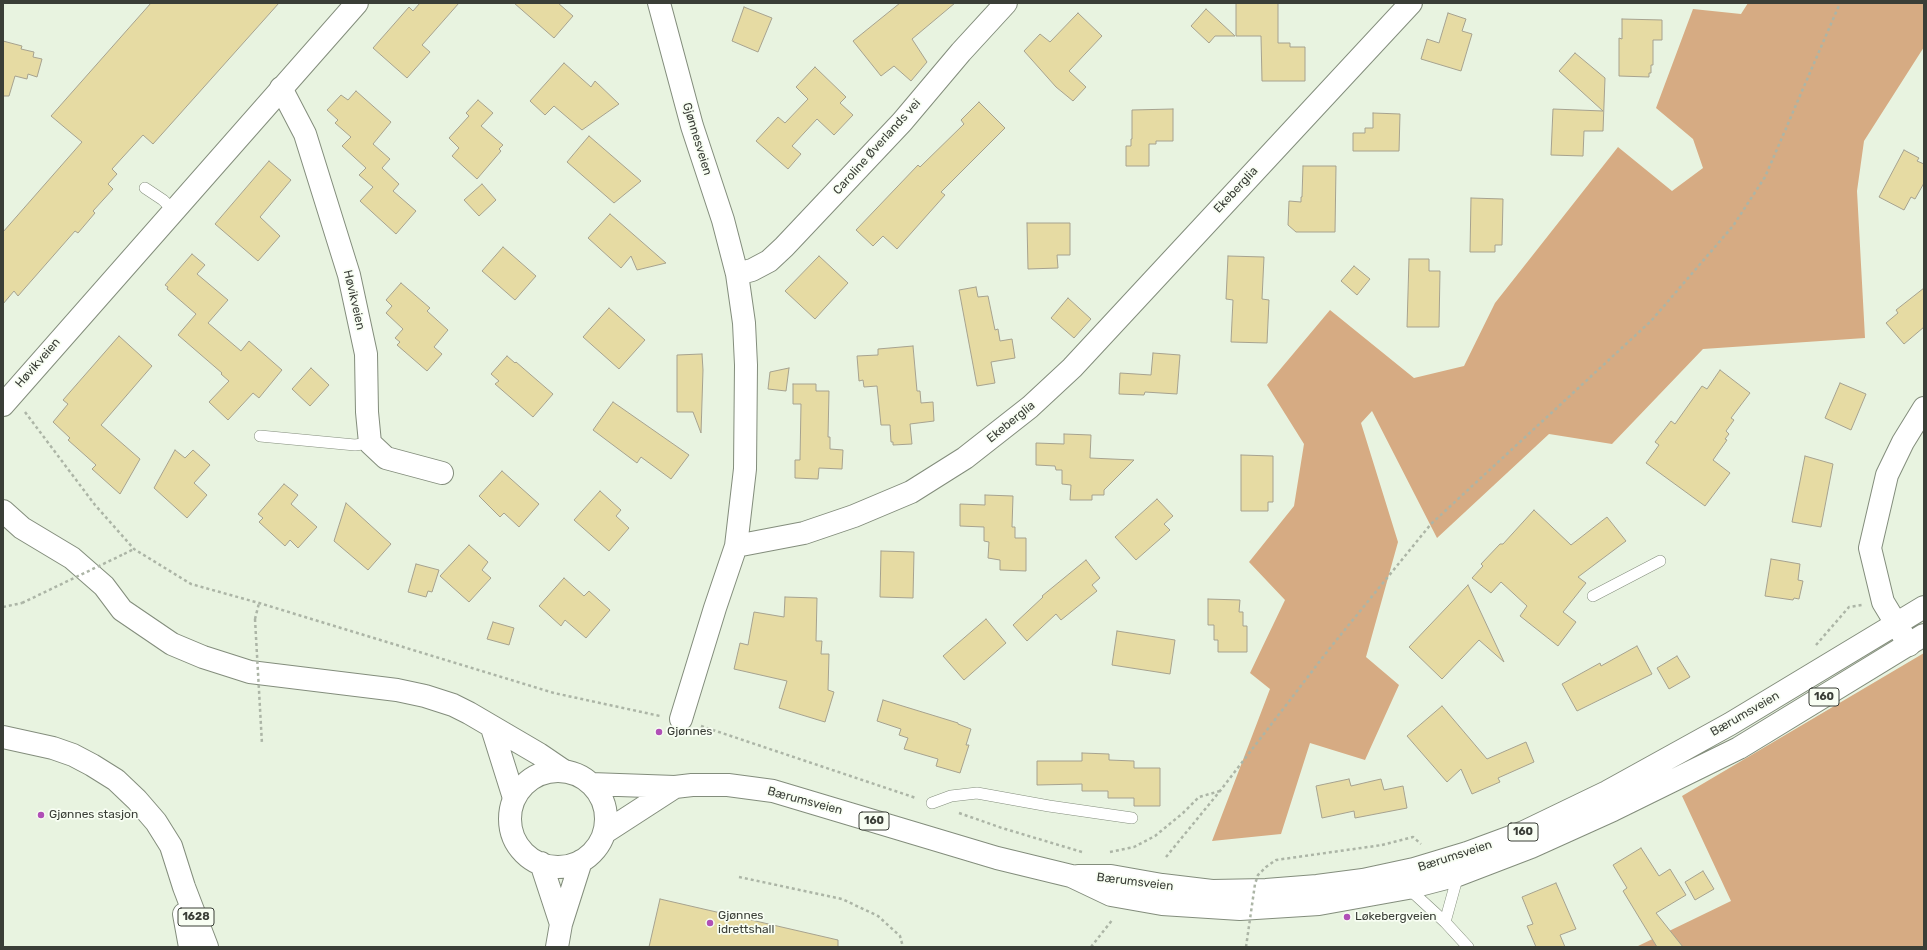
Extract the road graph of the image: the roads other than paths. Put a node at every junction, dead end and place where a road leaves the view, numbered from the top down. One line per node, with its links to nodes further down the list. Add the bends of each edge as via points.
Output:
1 (357, 3): 5 (main road, Høvikveien)
2 (659, 3): 8 (main road, Gjønnesveien, via 692,126)
3 (1006, 3): 8 (main road, Caroline Øverlands vei, via 902,122 784,247 752,270)
4 (1411, 3): 15 (main road, Ekeberglia, via 1072,368 1030,407 965,458 911,492 854,516 804,532)
5 (281, 88): 7 (main road, Høvikveien); 12 (main road, Høvikveien, via 305,134 349,275 366,354)
6 (145, 188): 7 (lane)
7 (173, 210): 9 (main road, Høvikveien)
8 (737, 274): 15 (main road, via 744,323 746,365 745,469)
9 (13, 407)
10 (1924, 408): 19 (main road, via 1887,475 1870,548 1883,602)
11 (260, 436): 12 (lane, via 348,445)
12 (370, 443): 13 (main road, via 386,458)
13 (442, 474)
14 (5, 516): 22 (main road, via 72,558 104,586 122,610 172,644 250,672 361,685 425,696 453,705)
15 (736, 546): 21 (main road)
16 (1660, 561): 17 (lane)
17 (1593, 596)
18 (1924, 607): 19 (main road, Bærumsveien / 160)
19 (1896, 624): 20 (main road); 34 (main road, Bærumsveien / 160, via 1730,724 1606,792 1524,832 1466,854 1363,880 1266,890 1212,891 1111,876)
20 (1916, 640): 33 (main road, Bærumsveien / 160, via 1739,748 1538,844)
21 (681, 719)
22 (492, 728): 24 (main road); 27 (main road)
23 (3, 738): 35 (main road, via 53,748 73,755 116,780 138,800 156,822 171,846)
24 (564, 771): 25 (main road, 160, via 581,776); 27 (main road, 160, via 546,772 530,779)
25 (591, 784): 26 (main road, Bærumsveien / 160); 30 (main road, 160, via 604,804)
26 (674, 787): 30 (main road, Bærumsveien / 160); 34 (main road, Bærumsveien / 160, via 728,785 773,791 997,858)
27 (514, 798): 32 (main road, 160, via 510,816 512,834 521,850)
28 (932, 803): 29 (lane, via 950,796 977,793)
29 (1132, 818)
30 (604, 833): 31 (main road, 160, via 595,849)
31 (581, 861): 32 (main road, 160, via 561,867); 38 (main road)
32 (541, 863): 38 (main road)
33 (1458, 874): 36 (main road, Bærumsveien / 160); 37 (lane)
34 (1071, 876): 36 (main road, Bærumsveien / 160, via 1111,895 1162,904 1240,909 1319,904)
35 (184, 887): 39 (main road, 1628, via 184,920); 40 (main road, 1628)
36 (1408, 888): 37 (lane)
37 (1446, 922): 42 (lane)
38 (561, 924): 41 (main road)
39 (190, 947)
40 (207, 947)
41 (557, 947)
42 (1468, 947)

